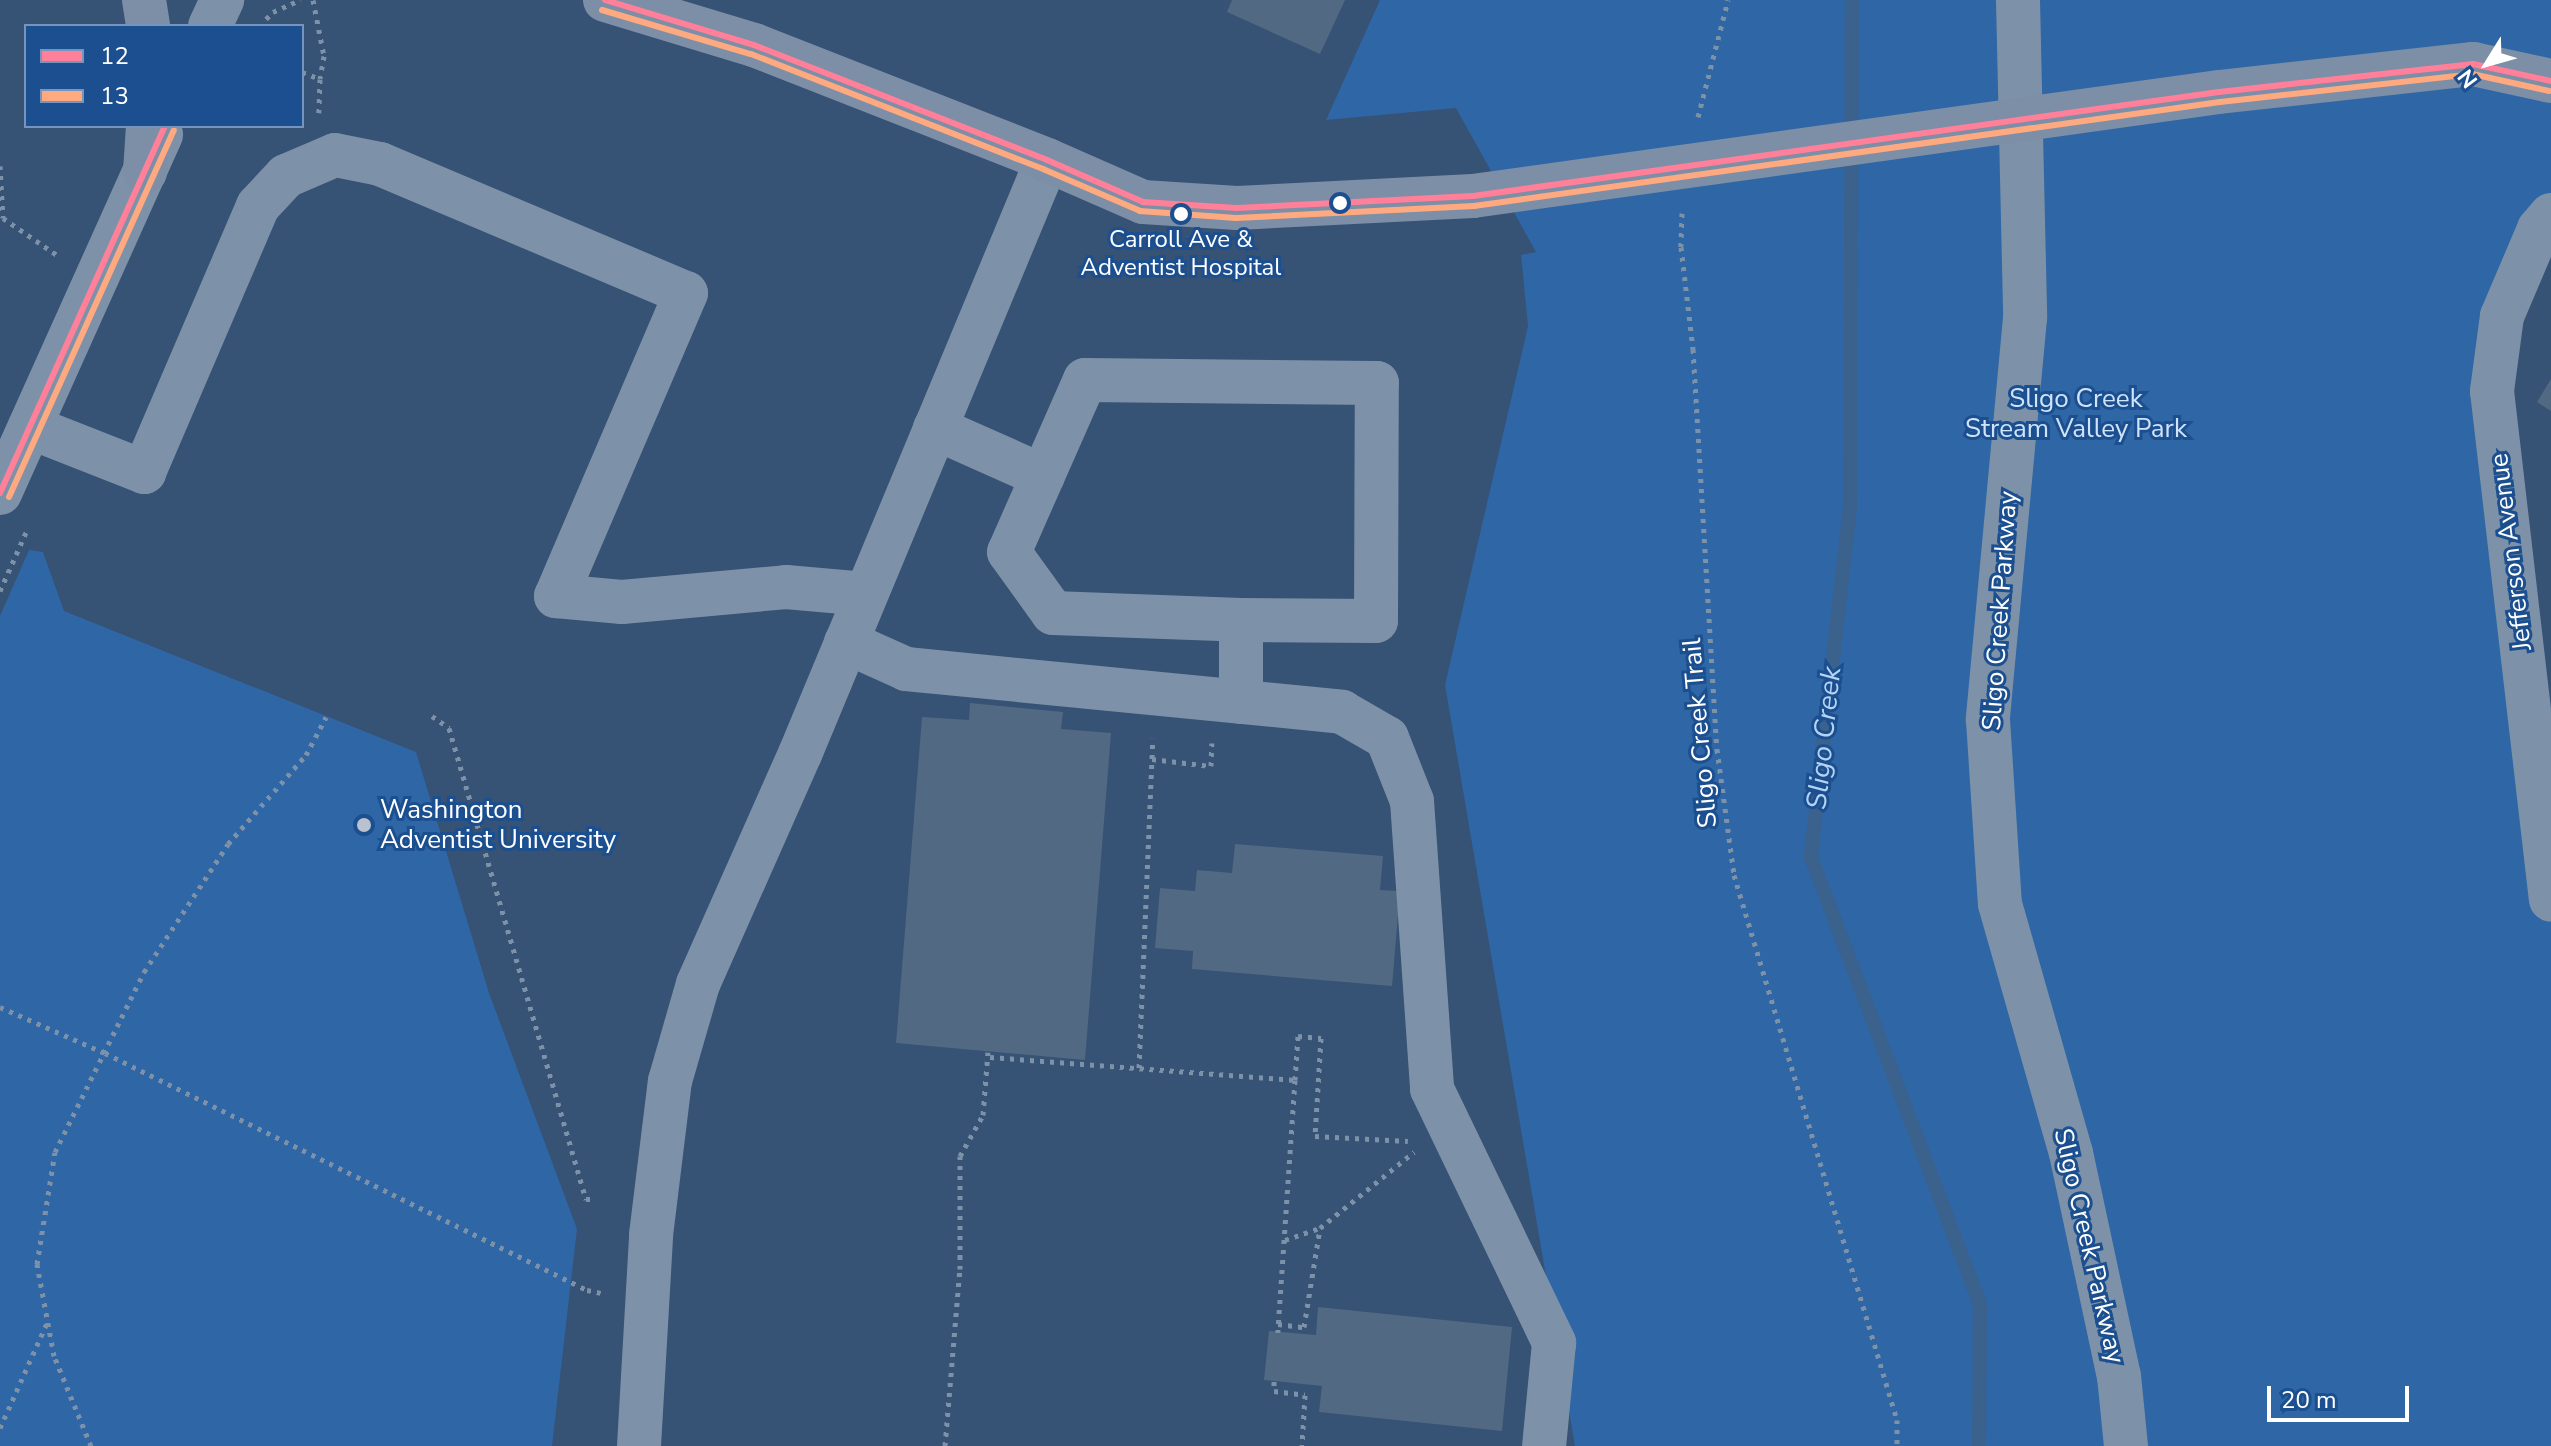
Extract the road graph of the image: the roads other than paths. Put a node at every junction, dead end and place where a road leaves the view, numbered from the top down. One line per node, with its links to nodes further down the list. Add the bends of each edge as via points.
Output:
1 (144, 0): 5 (main road)
2 (222, 0): 6 (street)
3 (605, 0): 10 (main road, via 754,45)
4 (2018, 0): 24 (street, Sligo Creek Parkway, via 2025,318 1988,720 2000,904 2071,1153 2119,1376)
5 (148, 24)
6 (211, 24)
7 (2551, 81): 10 (main road, bridge, via 2473,64 2219,92 1473,196 1237,208 1143,202)
8 (148, 128): 11 (main road)
9 (164, 128): 11 (street)
10 (1047, 160): 14 (street)
11 (145, 172): 13 (street)
12 (2551, 215): 21 (street, Jefferson Avenue, via 2539,229 2502,316 2492,391)
13 (30, 427): 16 (street); 17 (street, via 144,472 258,206 286,176 335,155 380,164 686,293 556,596 622,602 786,587)
14 (935, 428): 15 (street); 17 (street)
15 (1043, 476): 18 (street, via 1009,552 1053,613); 18 (street, via 1085,380 1377,383 1376,621)
16 (0, 493)
17 (866, 594): 19 (street)
18 (1241, 620): 20 (street)
19 (846, 642): 20 (street, via 906,669); 22 (street, via 698,984 670,1081 651,1235)
20 (1241, 702): 23 (street, via 1342,712 1387,738 1412,801 1432,1089 1443,1143 1554,1343)
21 (2551, 900)
22 (639, 1446)
23 (1544, 1446)
24 (2126, 1446)

